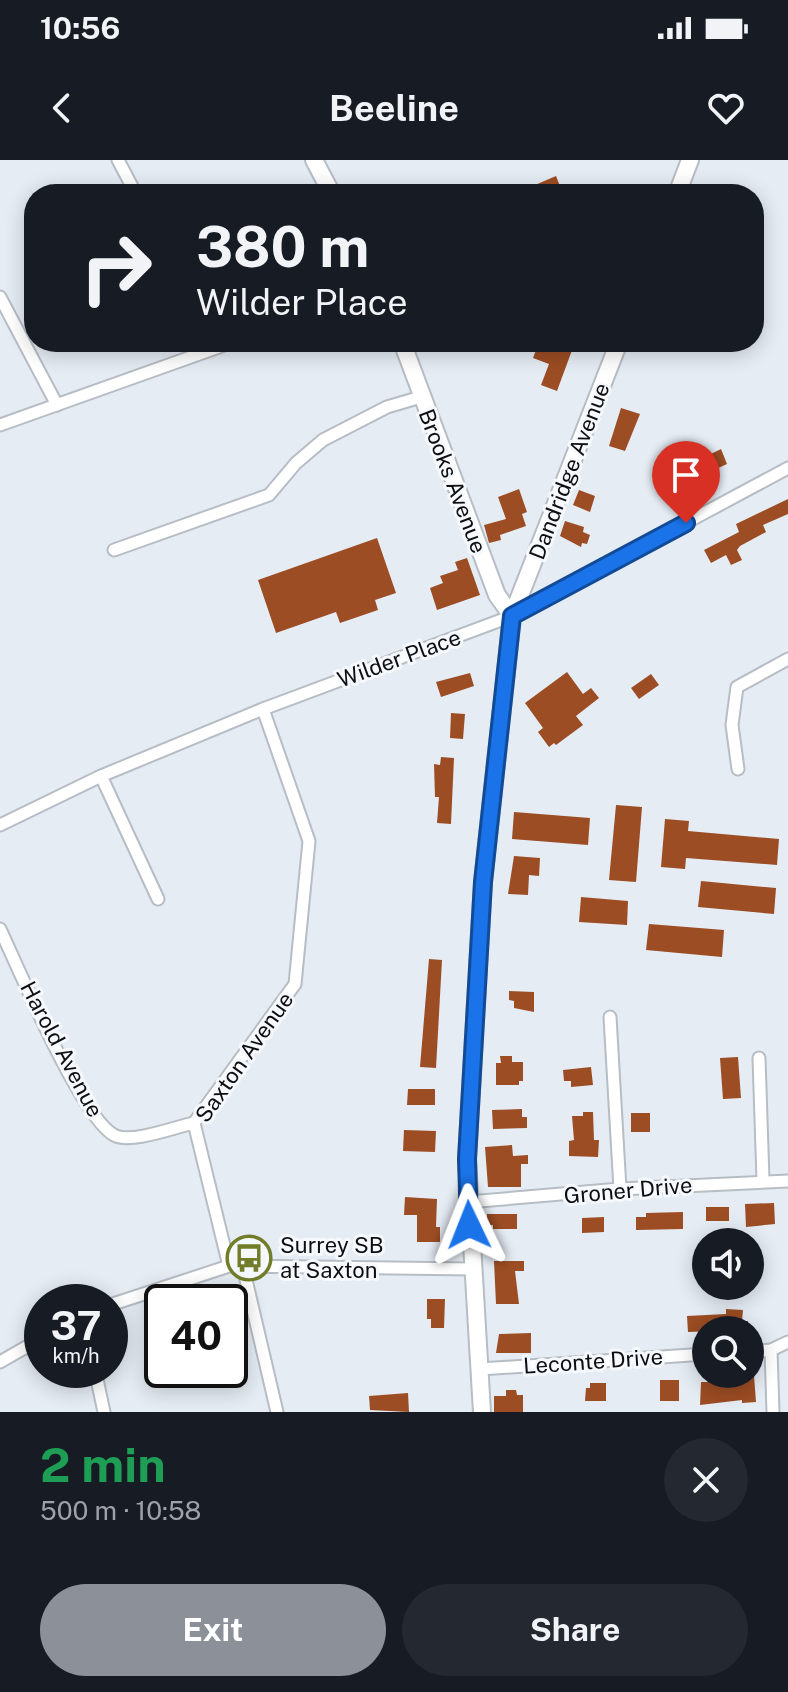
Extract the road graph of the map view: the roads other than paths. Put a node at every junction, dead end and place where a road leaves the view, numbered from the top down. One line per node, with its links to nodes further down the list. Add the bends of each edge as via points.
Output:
1 (118, 160): 4 (street)
2 (314, 160): 5 (street)
3 (690, 160): 6 (street)
4 (131, 184)
5 (327, 184)
6 (681, 184)
7 (0, 297): 8 (street)
8 (24, 342)
9 (29, 352): 14 (street)
10 (196, 352): 14 (street)
11 (405, 352): 13 (street, Brooks Avenue)
12 (615, 352): 18 (street, Dandridge Avenue)
13 (421, 397): 17 (street, via 387,407 323,440 269,495); 18 (street, Brooks Avenue, via 497,595)
14 (57, 405): 15 (street)
15 (0, 425)
16 (788, 468): 18 (street, Wilder Place)
17 (114, 550)
18 (512, 616): 20 (street, Wilder Place); 32 (street, Dandridge Avenue, via 483,882)
19 (788, 659): 21 (street, via 737,687 732,725)
20 (263, 709): 22 (street, Wilder Place); 28 (street, Saxton Avenue, via 309,841 295,984)
21 (738, 769)
22 (101, 776): 23 (street, Wilder Place); 24 (street)
23 (0, 825)
24 (158, 899)
25 (0, 929): 28 (street, Harold Avenue, via 83,1099 106,1130 132,1137)
26 (610, 1017): 31 (street)
27 (759, 1058): 29 (street)
28 (194, 1123): 33 (street, Saxton Avenue)
29 (763, 1180): 30 (street, Groner Drive); 31 (street, Groner Drive)
30 (788, 1181)
31 (620, 1189): 32 (street, Groner Drive)
32 (468, 1202): 35 (street, Dandridge Avenue)
33 (229, 1266): 34 (street); 36 (street)
34 (243, 1267): 35 (street); 46 (street)
35 (472, 1269): 43 (street, Dandridge Avenue)
36 (128, 1299)
37 (788, 1342): 39 (street)
38 (24, 1348): 42 (street)
39 (771, 1350): 40 (street); 48 (street)
40 (764, 1351)
41 (692, 1355): 43 (street, Leconte Drive)
42 (0, 1362)
43 (480, 1369): 47 (street, Dandridge Avenue)
44 (99, 1388): 45 (street)
45 (104, 1412)
46 (277, 1412)
47 (482, 1412)
48 (773, 1412)

